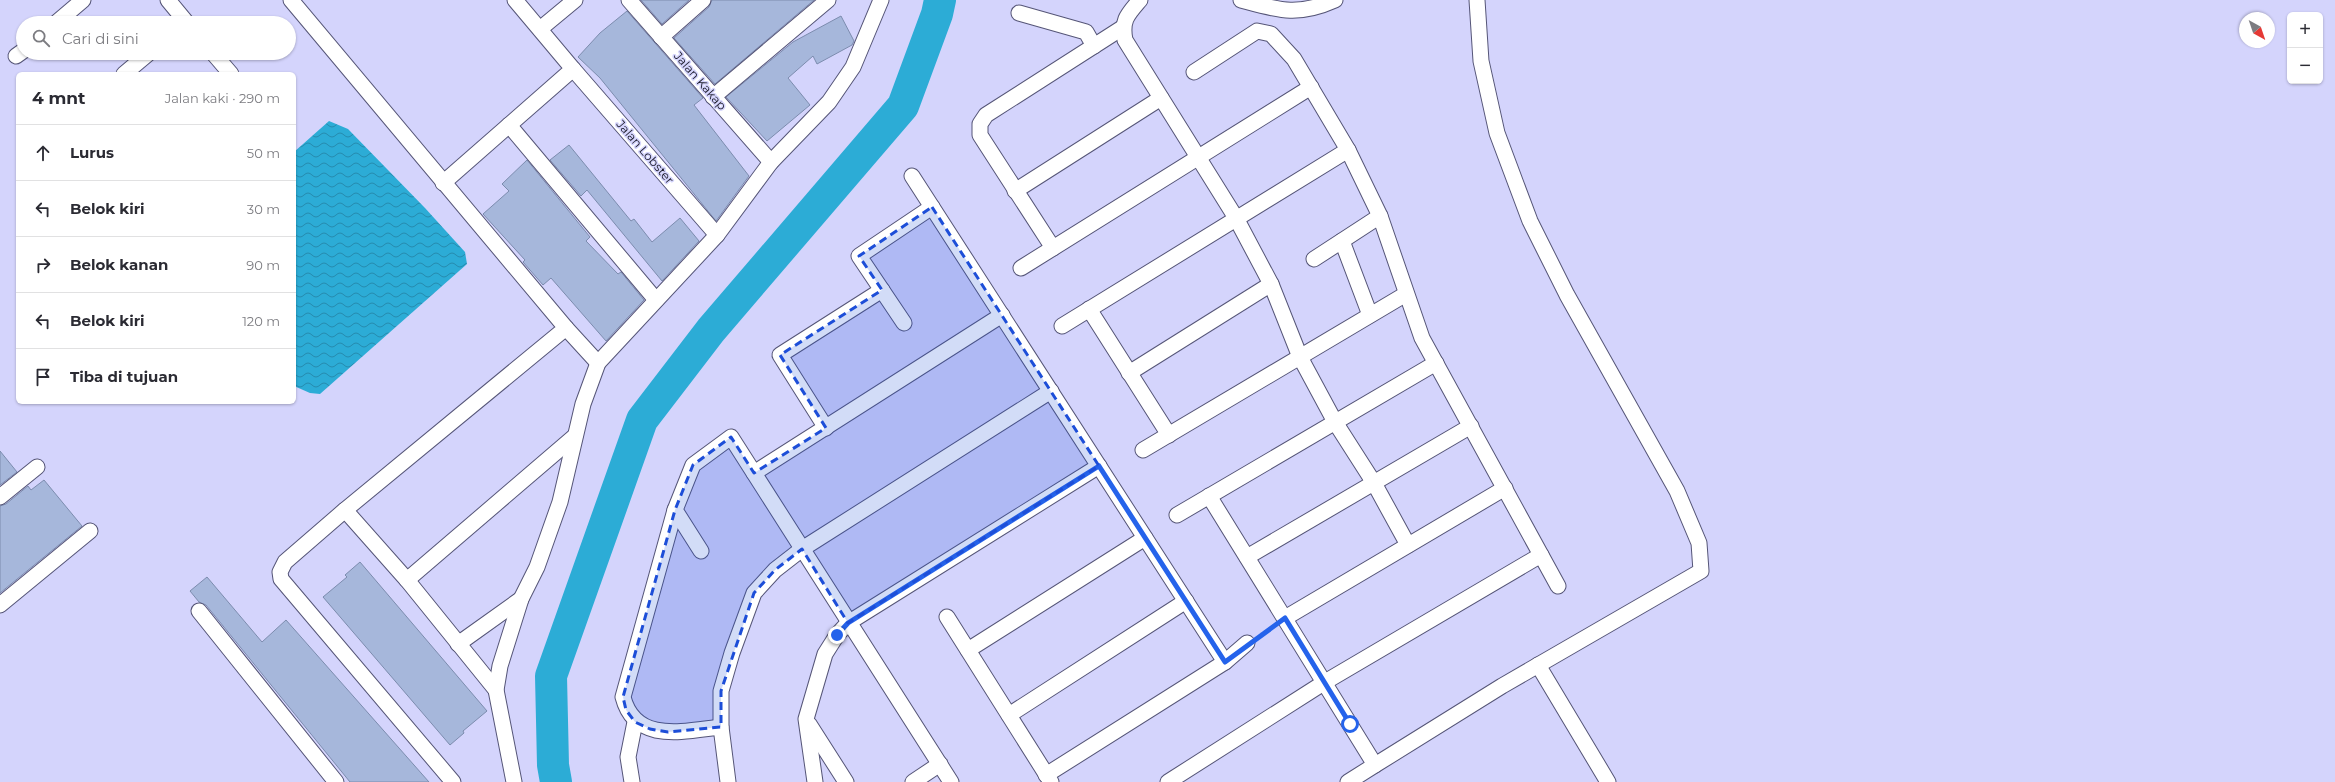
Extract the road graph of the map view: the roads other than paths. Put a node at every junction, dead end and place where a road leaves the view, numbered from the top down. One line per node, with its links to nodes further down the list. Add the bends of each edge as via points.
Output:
1 (83, 0): 15 (street)
2 (168, 0): 16 (street)
3 (291, 0): 35 (street)
4 (515, 0): 18 (street, Jalan Lobster)
5 (575, 0): 18 (street)
6 (629, 0): 19 (street, Jalan Kakap)
7 (703, 0): 19 (street)
8 (828, 0): 28 (street)
9 (881, 0): 33 (street, via 846,79 829,102)
10 (1140, 0): 17 (street, via 1126,16)
11 (1242, 0): 12 (street, via 1283,12 1318,8)
12 (1335, 0)
13 (1477, 0): 96 (street, via 1481,61 1497,133 1530,221 1567,295 1677,491 1699,543 1701,572)
14 (1020, 13): 20 (street, via 1086,32)
15 (64, 16)
16 (181, 16)
17 (1122, 28): 20 (street); 29 (street, via 1125,40)
18 (540, 29): 23 (street, Jalan Lobster)
19 (661, 37): 28 (street, Jalan Kakap)
20 (1094, 46): 36 (street, via 986,115 980,124 980,135)
21 (141, 60): 24 (street)
22 (219, 60): 25 (street)
23 (573, 69): 30 (street); 40 (street, Jalan Lobster)
24 (126, 72)
25 (229, 72)
26 (1194, 72): 27 (street, via 1257,31 1271,34 1294,59)
27 (1311, 87): 31 (street); 32 (street)
28 (713, 97): 33 (street, Jalan Kakap)
29 (1160, 98): 32 (street); 36 (street)
30 (509, 125): 35 (street); 48 (street)
31 (1348, 150): 38 (street); 39 (street)
32 (1197, 158): 39 (street); 42 (street)
33 (771, 162): 40 (street)
34 (912, 176): 37 (street)
35 (443, 183): 54 (street)
36 (1015, 191): 42 (street)
37 (932, 207): 46 (street, via 859,256); 50 (street)
38 (1380, 216): 41 (street); 47 (street)
39 (1236, 218): 45 (street); 49 (street)
40 (717, 236): 48 (street)
41 (1342, 241): 43 (street); 51 (street)
42 (1053, 248): 44 (street)
43 (1314, 259)
44 (1022, 268)
45 (1271, 284): 55 (street); 58 (street)
46 (882, 290): 52 (street); 62 (street, via 780,356)
47 (1406, 294): 51 (street); 57 (street, via 1422,338)
48 (656, 300): 56 (street)
49 (1089, 309): 53 (street); 58 (street)
50 (1002, 315): 59 (street); 62 (street)
51 (1370, 315): 55 (street)
52 (904, 323)
53 (1062, 326)
54 (566, 328): 56 (street); 73 (street)
55 (1300, 357): 60 (street); 63 (street)
56 (598, 363): 64 (street)
57 (1436, 363): 60 (street); 61 (street)
58 (1129, 373): 63 (street)
59 (1051, 391): 66 (street); 79 (street)
60 (1335, 422): 69 (street); 71 (street)
61 (1471, 426): 69 (street); 70 (street)
62 (826, 428): 68 (street)
63 (1169, 435): 65 (street)
64 (575, 436): 83 (street); 85 (street, via 560,502 537,567)
65 (1143, 450)
66 (1099, 466): 77 (street); 91 (street)
67 (37, 467): 72 (street)
68 (754, 473): 74 (street, via 731,437 693,465); 79 (street)
69 (1374, 483): 78 (street); 82 (street)
70 (1505, 488): 78 (street); 81 (street)
71 (1209, 496): 75 (street); 82 (street)
72 (0, 497)
73 (345, 510): 83 (street); 107 (street, via 285,562 280,572 281,579)
74 (676, 510): 80 (street); 101 (street, via 623,697 626,710)
75 (1177, 515)
76 (90, 531): 87 (street)
77 (1145, 538): 86 (street); 94 (street)
78 (1408, 545): 90 (street)
79 (802, 549): 91 (street); 102 (street, via 775,570 754,593 720,691)
80 (701, 551)
81 (1541, 555): 84 (street); 97 (street)
82 (1247, 558): 90 (street)
83 (407, 580): 92 (street)
84 (1558, 586)
85 (521, 599): 92 (street); 98 (street, via 506,646)
86 (1186, 601): 95 (street); 99 (street)
87 (0, 605)
88 (199, 611): 106 (street)
89 (948, 617): 94 (street)
90 (1285, 618): 97 (street)
91 (848, 623): 100 (street, via 825,654); 103 (street)
92 (458, 644): 98 (street)
93 (1247, 644): 95 (street)
94 (968, 650): 99 (street)
95 (1225, 662): 105 (street)
96 (1538, 665): 104 (street); 117 (street)
97 (1326, 682): 104 (street); 115 (street)
98 (496, 690): 108 (street)
99 (1009, 715): 105 (street)
100 (806, 719): 111 (street); 112 (street)
101 (635, 722): 102 (street, via 650,729 668,732); 109 (street, via 628,757)
102 (721, 727): 110 (street)
103 (940, 764): 113 (street); 114 (street)
104 (1375, 765): 116 (street)
105 (1049, 778)
106 (336, 782)
107 (453, 782)
108 (514, 782)
109 (632, 782)
110 (728, 782)
111 (814, 782)
112 (846, 782)
113 (913, 782)
114 (951, 782)
115 (1168, 782)
116 (1348, 782)
117 (1608, 782)

